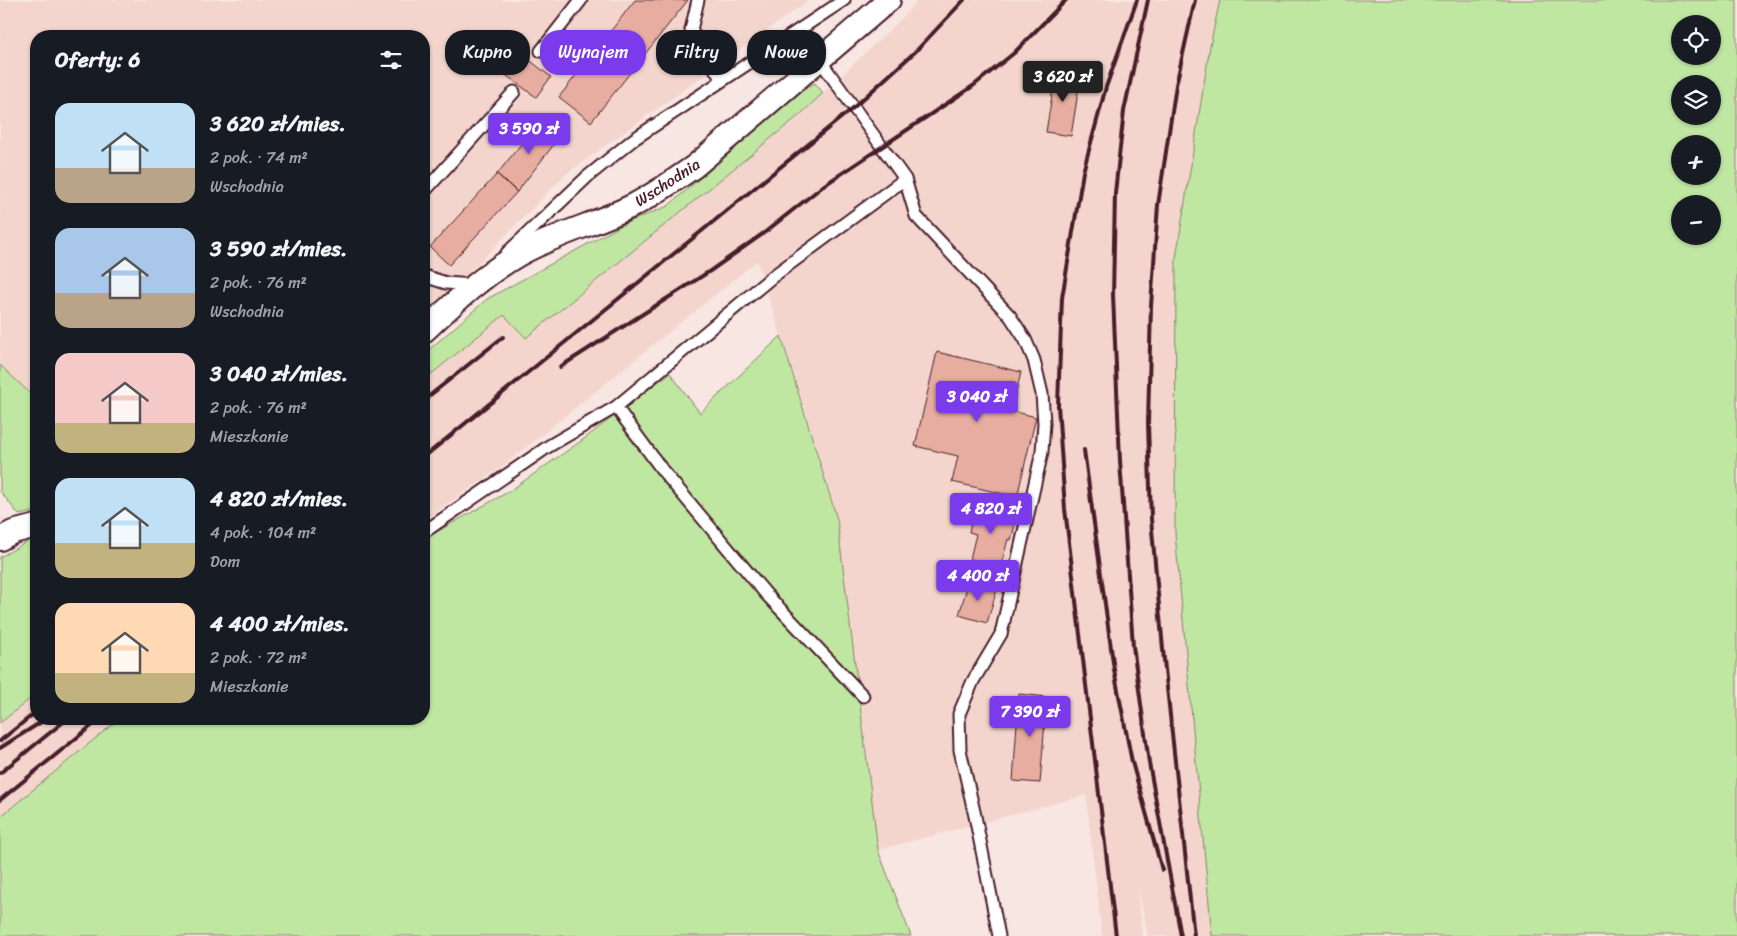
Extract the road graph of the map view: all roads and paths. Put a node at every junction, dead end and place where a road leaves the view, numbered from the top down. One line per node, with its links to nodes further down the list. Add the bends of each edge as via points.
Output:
1 (581, 0): 5 (lane)
2 (698, 0): 11 (lane, via 691,30)
3 (844, 0): 6 (lane)
4 (889, 0): 7 (street, Wschodnia)
5 (557, 30)
6 (800, 30)
7 (826, 53)
8 (747, 64): 11 (lane)
9 (826, 69): 13 (lane)
10 (800, 75): 16 (street, Wschodnia, via 695,166 666,186 633,205 518,254)
11 (722, 80): 16 (lane, via 634,139 587,177)
12 (514, 92): 14 (lane)
13 (904, 179): 18 (lane, via 772,277); 23 (lane, via 916,216 1010,316 1025,339 1042,394 1042,452 1001,634 973,681 959,714 960,750)
14 (430, 185)
15 (430, 278): 16 (lane)
16 (473, 285): 17 (street, Wschodnia)
17 (430, 325)
18 (616, 407): 20 (lane, via 549,446); 22 (lane, via 663,471 766,594)
19 (30, 528): 21 (street)
20 (430, 528)
21 (0, 539)
22 (863, 696)
23 (999, 936)

